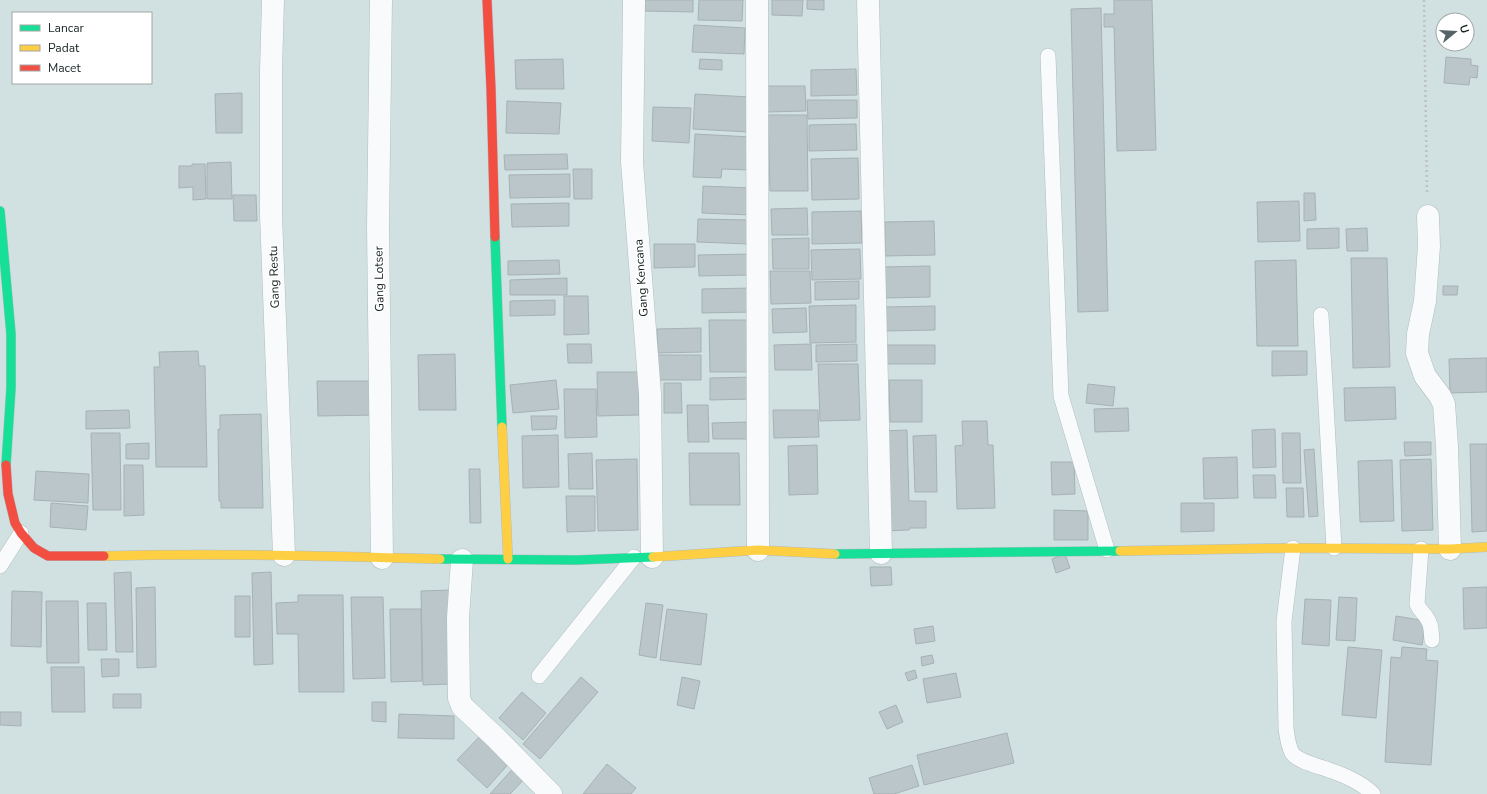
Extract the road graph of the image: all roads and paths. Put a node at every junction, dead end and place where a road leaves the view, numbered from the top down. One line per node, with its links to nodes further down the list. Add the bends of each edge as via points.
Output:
1 (273, 0): 22 (street, Gang Restu, via 271,215)
2 (381, 0): 24 (street, Gang Lotser, via 378,227)
3 (486, 0): 25 (main road)
4 (634, 0): 23 (street, Gang Kencana, via 632,162 650,394)
5 (757, 0): 19 (street)
6 (868, 0): 21 (street)
7 (1424, 0): 10 (path)
8 (1048, 56): 20 (lane, via 1061,396)
9 (0, 211): 12 (main road)
10 (1428, 216): 18 (street, via 1429,246 1425,301 1417,353 1425,376 1444,404)
11 (1321, 316): 16 (lane)
12 (6, 333): 13 (main road, via 10,388 6,463 10,505)
13 (21, 533): 22 (main road, via 34,548 48,556 80,558 172,554); 27 (lane)
14 (1487, 547): 18 (main road)
15 (1293, 548): 16 (main road); 20 (main road); 31 (lane, via 1284,621 1287,741 1293,754 1366,788)
16 (1334, 548): 17 (main road)
17 (1421, 549): 18 (main road); 28 (lane, via 1416,604 1419,611 1428,619)
18 (1450, 549)
19 (758, 550): 21 (main road, via 830,554); 23 (main road)
20 (1107, 550): 21 (main road)
21 (881, 553)
22 (284, 555): 24 (main road)
23 (643, 557): 25 (main road, via 577,560); 29 (lane)
24 (382, 558): 26 (main road)
25 (508, 559): 26 (main road)
26 (462, 560): 30 (street, via 458,618 459,698 462,706)
27 (0, 566)
28 (1432, 640)
29 (539, 676)
30 (551, 794)
31 (1372, 794)

